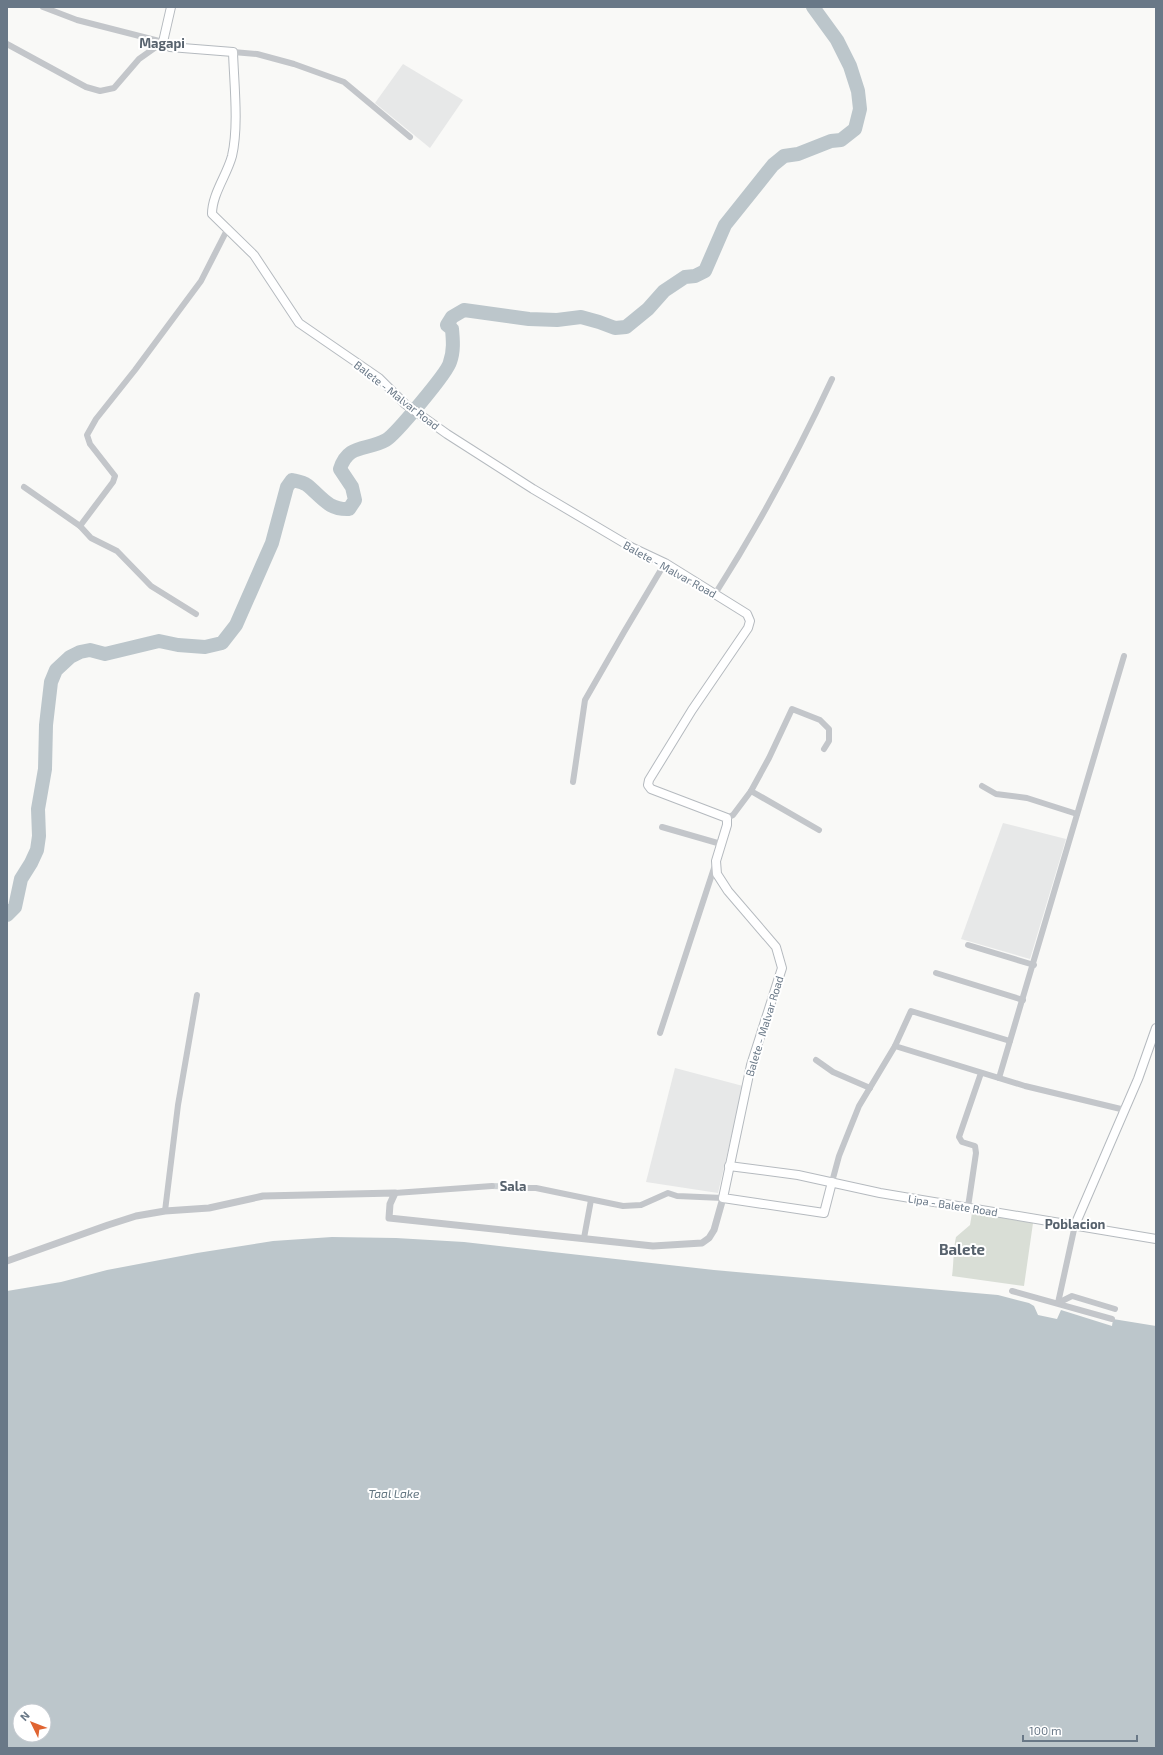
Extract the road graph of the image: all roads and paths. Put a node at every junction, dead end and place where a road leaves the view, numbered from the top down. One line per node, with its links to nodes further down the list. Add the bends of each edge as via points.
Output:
1 (43, 7): 3 (street, via 77,20)
2 (171, 7): 3 (main road)
3 (163, 42): 4 (street, via 139,60 114,88 100,91 86,87); 5 (main road, via 170,47)
4 (7, 44)
5 (232, 52): 6 (street, via 257,54 287,62 344,82); 7 (main road, Balete - Malvar Road, via 236,111 232,155 212,209 214,218)
6 (410, 137)
7 (228, 228): 10 (street, via 201,280 89,430 87,435 90,444 115,476); 11 (main road, Balete - Malvar Road, via 254,255 299,323 379,378 405,404 447,434 631,547)
8 (832, 379): 12 (street, via 745,548)
9 (24, 487): 10 (street)
10 (80, 526): 13 (street, via 91,538 117,551 151,586)
11 (665, 563): 12 (main road, Balete - Malvar Road); 16 (street, via 585,700)
12 (715, 594): 20 (main road, Balete - Malvar Road, via 747,614 750,620 748,628 692,710 648,785 651,789)
13 (196, 614)
14 (1124, 656): 19 (street)
15 (824, 749): 18 (street, via 829,741 829,729 820,720 792,709)
16 (573, 782)
17 (982, 786): 19 (street, via 996,794 1027,798)
18 (751, 791): 20 (street, via 733,815); 22 (street)
19 (1077, 814): 26 (street)
20 (727, 818): 23 (main road)
21 (662, 827): 23 (street)
22 (819, 830)
23 (721, 844): 24 (main road)
24 (716, 861): 31 (street); 39 (main road, Balete - Malvar Road, via 717,874 728,891 776,947 782,968 751,1065)
25 (968, 945): 26 (street)
26 (1034, 964): 29 (street)
27 (936, 973): 29 (street)
28 (197, 994): 47 (street, via 178,1105)
29 (1023, 1000): 32 (street)
30 (1156, 1028): 38 (main road)
31 (660, 1033)
32 (1010, 1040): 33 (street, via 911,1010); 36 (street)
33 (895, 1046): 35 (street); 37 (street)
34 (816, 1060): 37 (street, via 833,1072)
35 (981, 1073): 36 (street); 46 (street, via 959,1137 962,1142 975,1146 976,1153)
36 (999, 1078): 38 (street)
37 (870, 1088): 40 (street, via 859,1106 839,1156)
38 (1125, 1110): 48 (main road)
39 (729, 1166): 40 (main road); 44 (main road, Balete - Malvar Road)
40 (832, 1182): 44 (main road, via 824,1213); 46 (main road, Lipa - Balete Road, via 880,1193)
41 (492, 1186): 43 (street)
42 (527, 1188): 45 (street)
43 (395, 1193): 47 (street, via 264,1196 209,1208); 49 (street, via 390,1204 389,1218)
44 (723, 1198): 45 (street, via 677,1196 668,1193 641,1204 623,1206); 49 (street, via 714,1230 702,1243 653,1246)
45 (592, 1200): 49 (street)
46 (968, 1207): 48 (main road, Lipa - Balete Road)
47 (165, 1211): 51 (street, via 136,1216)
48 (1075, 1225): 50 (main road, Lipa - Balete Road); 53 (street)
49 (584, 1238)
50 (1156, 1239)
51 (7, 1261)
52 (1012, 1291): 53 (street)
53 (1055, 1302): 54 (street, via 1072,1296); 55 (street)
54 (1115, 1309)
55 (1112, 1319)

